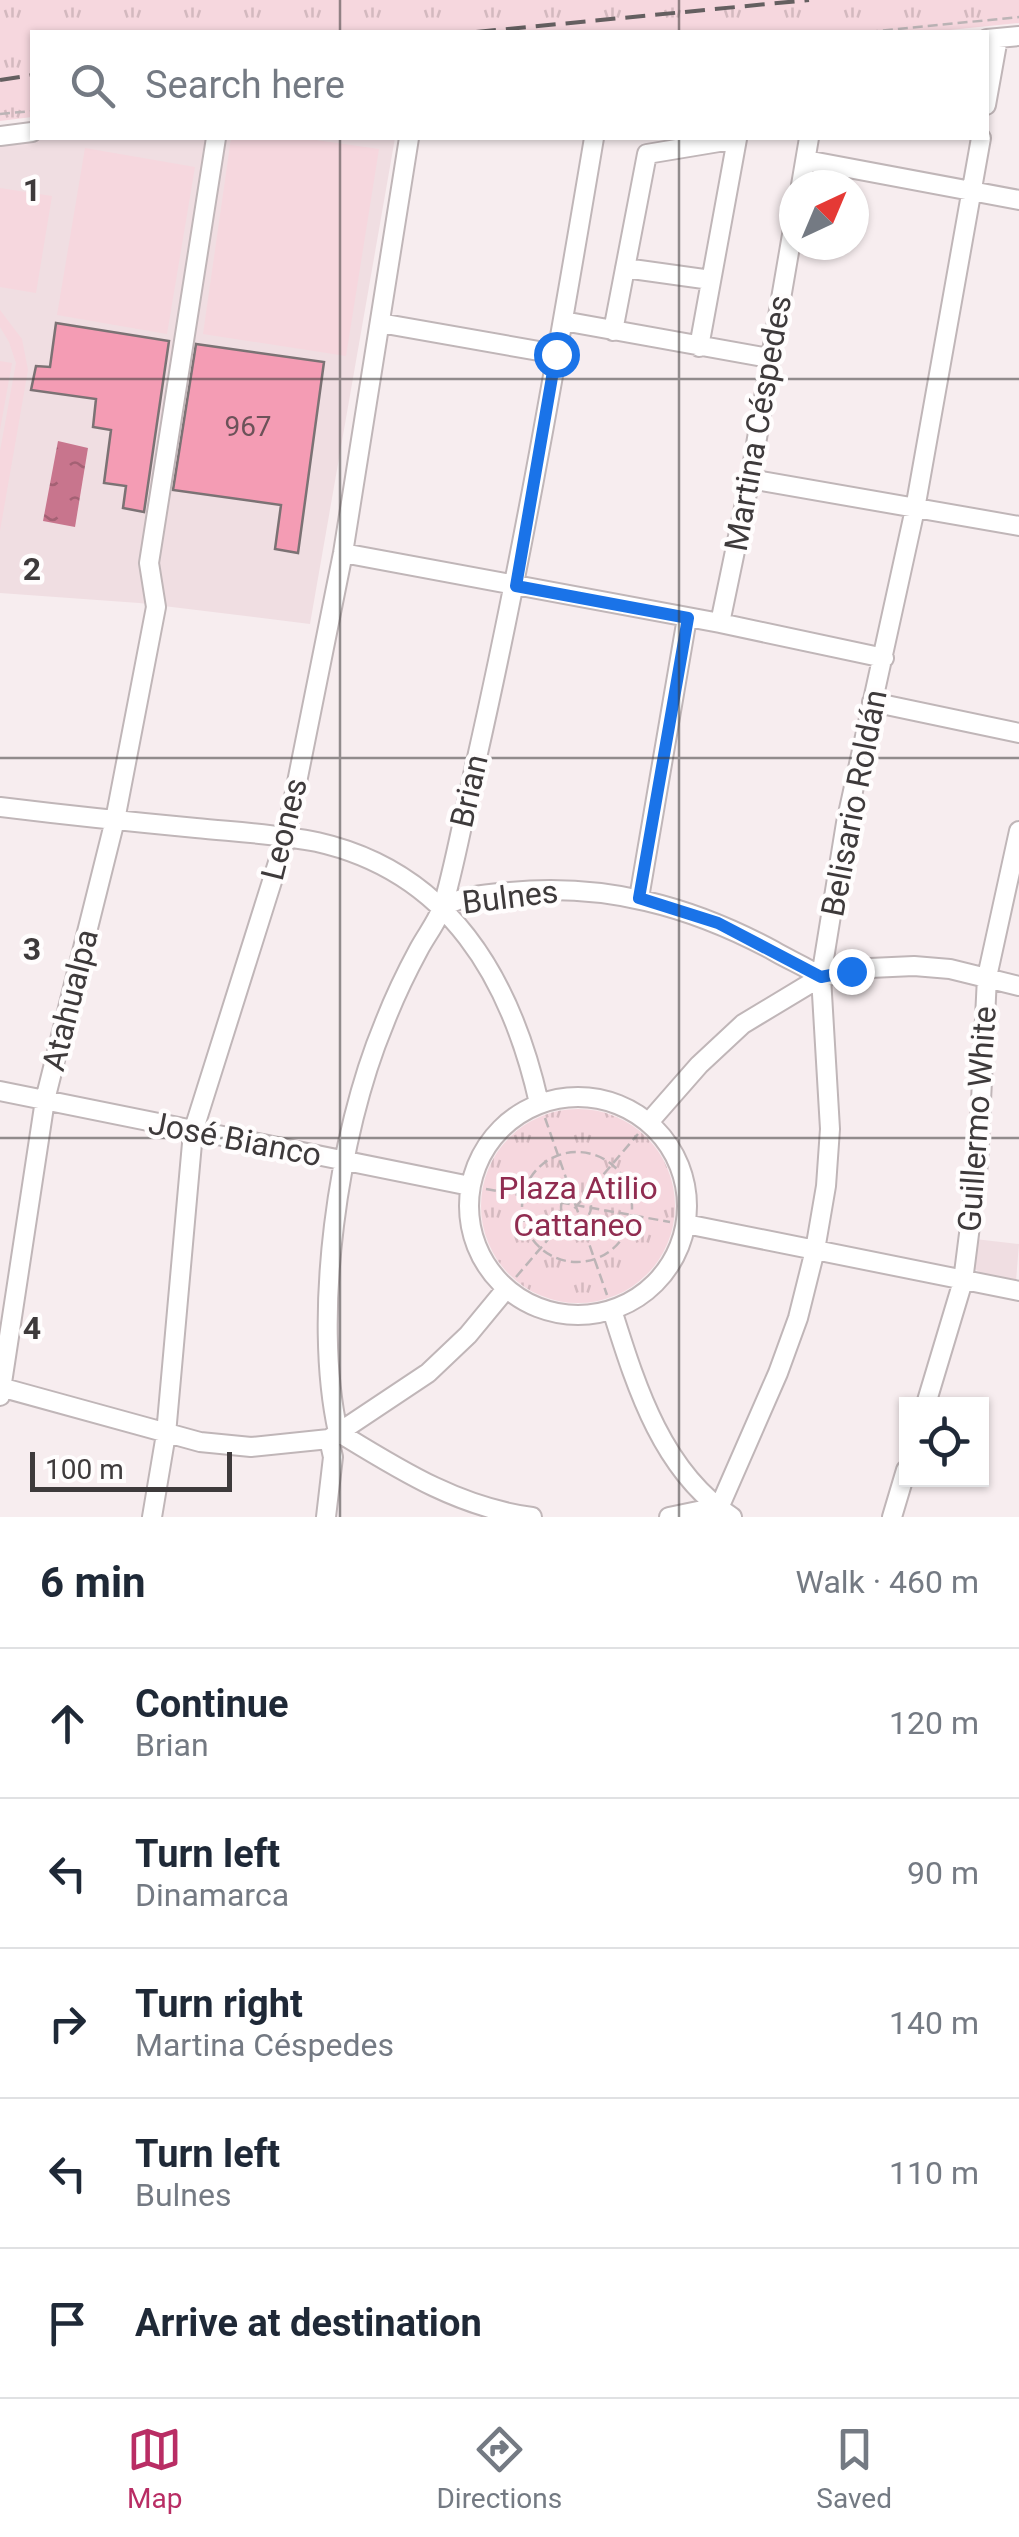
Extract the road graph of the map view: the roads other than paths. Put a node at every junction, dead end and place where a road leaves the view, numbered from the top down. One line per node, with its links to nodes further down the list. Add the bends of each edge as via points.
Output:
1 (1019, 36): 2 (street)
2 (992, 38): 3 (street)
3 (989, 72)
4 (30, 132): 5 (street)
5 (0, 136)
6 (216, 140): 37 (street, Atahualpa, via 148,563 156,607)
7 (409, 140): 21 (street, Leones)
8 (594, 140): 20 (street, Brian)
9 (731, 140): 18 (street, via 647,154)
10 (737, 140): 19 (street)
11 (810, 140): 13 (street)
12 (981, 140): 15 (street, Belisario Roldán)
13 (806, 160): 14 (street); 15 (street)
14 (804, 170)
15 (972, 191): 16 (street); 27 (street, Belisario Roldán)
16 (1019, 200)
17 (787, 260): 25 (street, Martina Céspedes)
18 (625, 268): 19 (street); 22 (street)
19 (711, 280): 23 (street)
20 (563, 321): 22 (street); 24 (street, Brian)
21 (380, 323): 24 (street); 29 (street, Leones)
22 (613, 330): 23 (street)
23 (699, 347): 25 (street)
24 (556, 354): 30 (street, Brian)
25 (769, 358): 26 (street, Martina Céspedes)
26 (750, 479): 27 (street); 32 (street, Martina Céspedes)
27 (915, 508): 28 (street); 33 (street, Belisario Roldán)
28 (1019, 526)
29 (342, 553): 30 (street); 39 (street, Leones)
30 (516, 586): 31 (street); 41 (street, Brian)
31 (688, 618): 32 (street); 40 (street)
32 (720, 623): 33 (street)
33 (884, 658): 34 (street, Belisario Roldán)
34 (872, 702): 35 (street); 42 (street, Belisario Roldán)
35 (1019, 732)
36 (0, 807): 37 (street, Bulnes)
37 (115, 820): 39 (street, Bulnes); 46 (street, Atahualpa)
38 (1019, 830): 43 (street, Guillermo White)
39 (286, 836): 41 (street, Bulnes, via 375,862); 49 (street, Leones)
40 (639, 898): 41 (street, Bulnes, via 538,890 464,898); 42 (street, Bulnes, via 718,923)
41 (443, 907): 47 (street, via 502,991); 50 (street, Brian, via 382,1027)
42 (821, 977): 43 (street, via 914,966); 48 (street, via 743,1024); 53 (street, Belisario Roldán, via 830,1129)
43 (987, 977): 44 (street); 54 (street, Guillermo White, via 978,1164)
44 (1019, 986)
45 (0, 1091): 46 (street, José Bianco)
46 (45, 1100): 49 (street, José Bianco); 58 (street, Atahualpa)
47 (539, 1103): 48 (street, via 596,1098); 51 (street, via 492,1136)
48 (649, 1122): 52 (street, via 681,1168)
49 (194, 1132): 50 (street, José Bianco); 60 (street, Leones)
50 (345, 1159): 51 (street, José Bianco); 61 (street, Brian, via 328,1339)
51 (470, 1186): 55 (street, via 470,1226 482,1260)
52 (686, 1224): 53 (street); 57 (street, via 662,1278)
53 (814, 1250): 54 (street); 63 (street, Belisario Roldán, via 798,1318)
54 (963, 1281): 56 (street); 59 (street, Guillermo White)
55 (506, 1288): 57 (street, via 538,1308 575,1316); 61 (street, via 428,1373)
56 (1019, 1291)
57 (612, 1310): 63 (street, via 663,1442)
58 (0, 1390): 60 (street)
59 (928, 1397)
60 (166, 1434): 61 (street, via 228,1446); 65 (street, Leones)
61 (333, 1436): 64 (street, via 436,1489); 66 (street, Brian)
62 (901, 1487): 68 (street)
63 (721, 1514): 67 (street)
64 (523, 1516)
65 (152, 1517)
66 (326, 1517)
67 (669, 1517)
68 (892, 1517)

